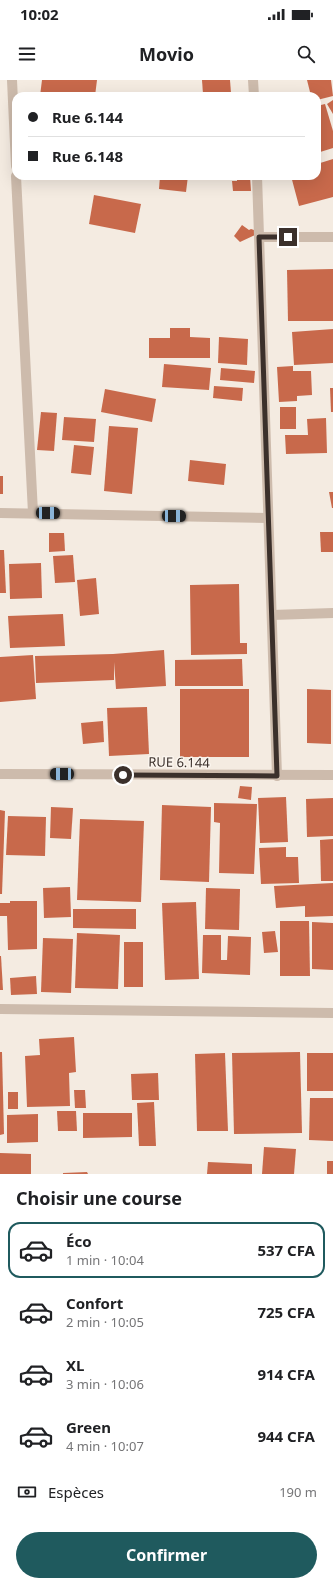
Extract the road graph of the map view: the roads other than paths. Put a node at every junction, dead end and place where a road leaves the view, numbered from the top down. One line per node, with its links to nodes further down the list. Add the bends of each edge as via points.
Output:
1 (12, 80): 3 (street)
2 (253, 80): 4 (street)
3 (13, 92)
4 (254, 92)
5 (16, 180): 10 (street)
6 (257, 180): 7 (street)
7 (259, 237): 8 (street); 11 (street)
8 (333, 237)
9 (0, 513): 10 (street)
10 (33, 513): 11 (street)
11 (268, 518): 13 (street)
12 (333, 613): 13 (street)
13 (272, 615): 15 (street)
14 (0, 774): 15 (street, RUE 6.144)
15 (277, 776): 16 (street, RUE 6.144)
16 (333, 776)
17 (0, 1009): 18 (street)
18 (333, 1013)

